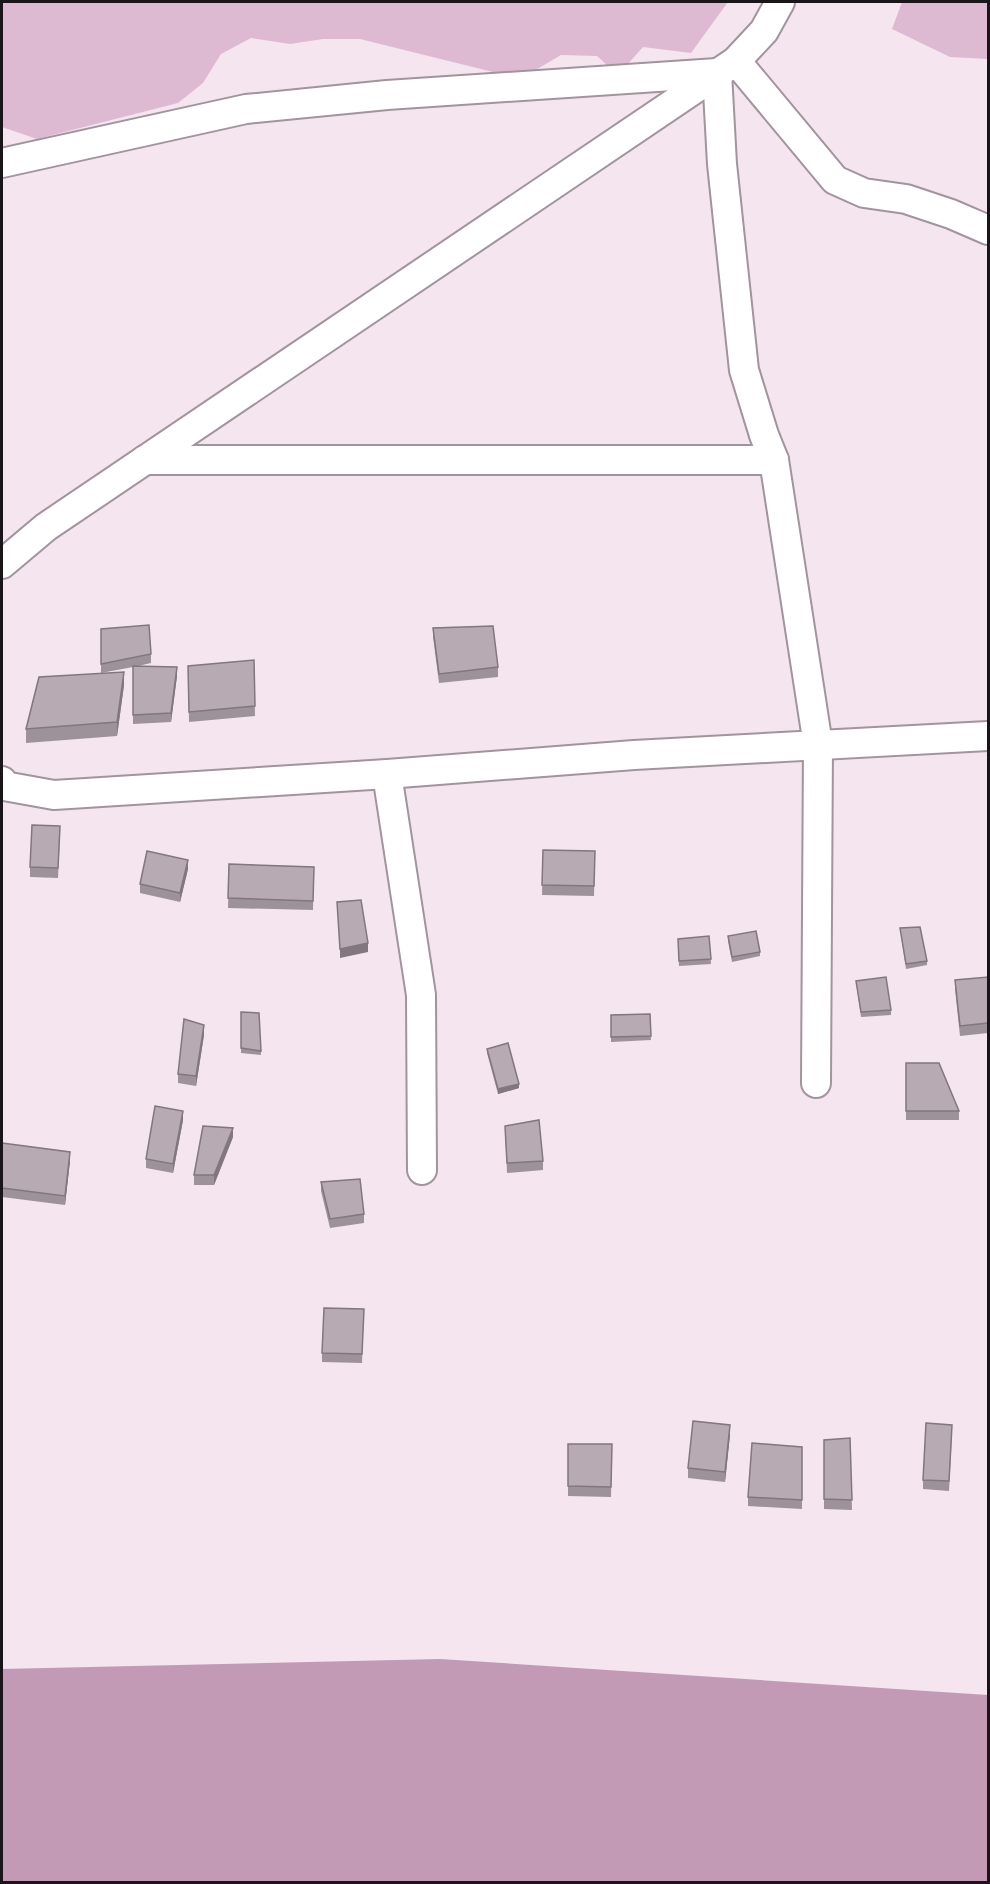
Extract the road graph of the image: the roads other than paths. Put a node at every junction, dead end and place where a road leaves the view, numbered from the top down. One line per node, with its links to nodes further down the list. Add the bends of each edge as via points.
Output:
1 (780, 2): 2 (street, via 764,31)
2 (726, 67): 3 (street, via 246,109); 4 (street, via 835,180 864,193 906,200 951,214); 5 (street); 6 (street, via 722,164 744,370)
3 (2, 163)
4 (988, 230)
5 (145, 459): 6 (street); 7 (street, via 46,527)
6 (774, 460): 9 (street)
7 (2, 564)
8 (988, 736): 9 (street)
9 (818, 745): 10 (street); 12 (street)
10 (387, 774): 11 (street, via 54,795 4,786); 13 (street, via 421,995)
11 (2, 781)
12 (816, 1083)
13 (422, 1170)

